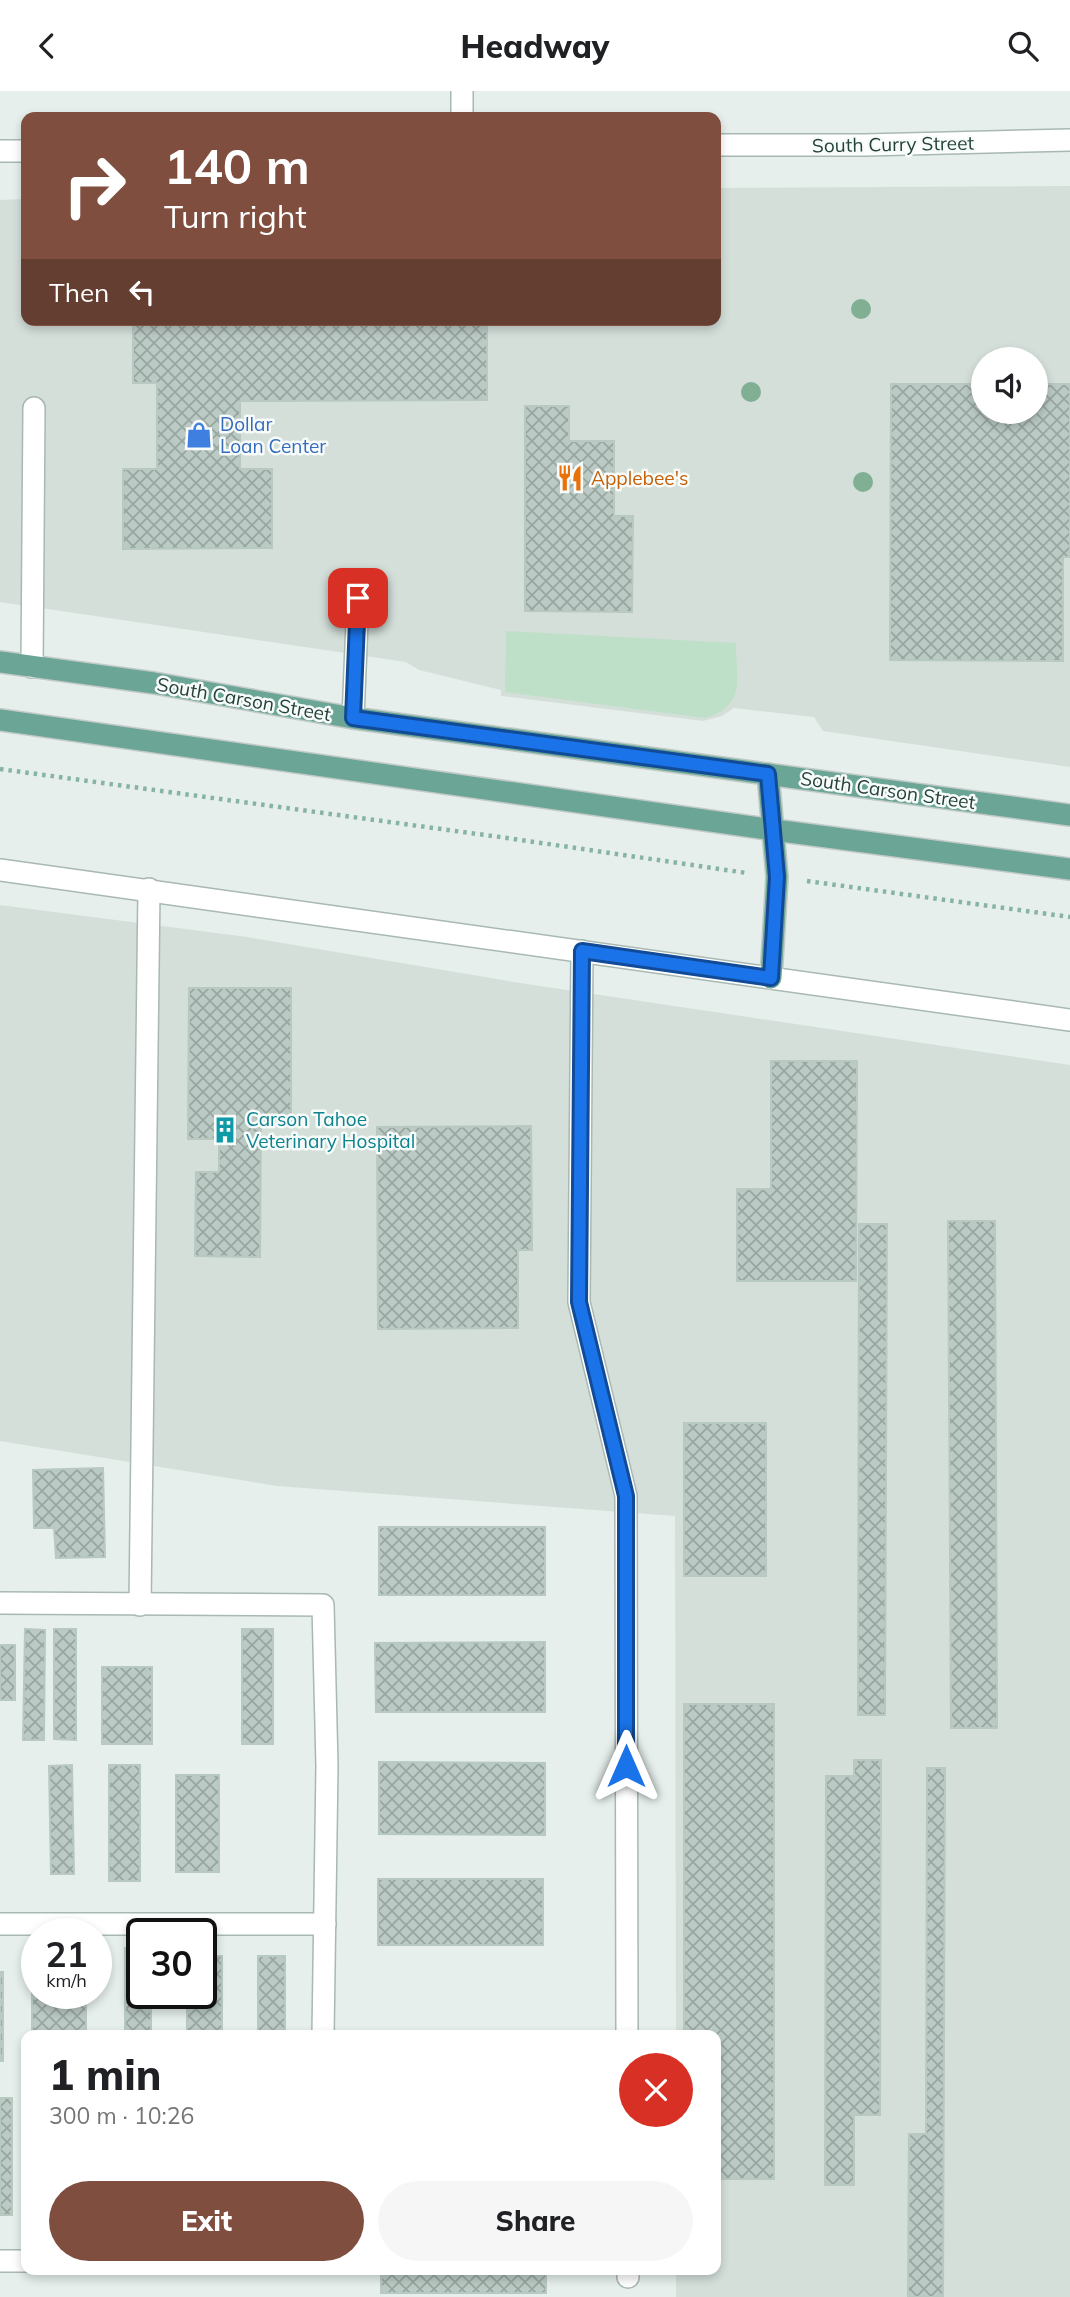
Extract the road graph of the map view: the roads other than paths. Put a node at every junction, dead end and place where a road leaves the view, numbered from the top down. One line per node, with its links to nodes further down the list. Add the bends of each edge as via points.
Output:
1 (462, 91): 2 (street)
2 (462, 112)
3 (1070, 140): 4 (street, South Curry Street)
4 (721, 145)
5 (0, 151): 6 (street)
6 (21, 151)
7 (34, 408): 10 (street)
8 (358, 598): 11 (street)
9 (0, 662): 10 (main road, South Carson Street)
10 (32, 667): 11 (main road, South Carson Street)
11 (353, 718): 13 (main road, South Carson Street)
12 (0, 720): 15 (main road)
13 (768, 774): 14 (main road, South Carson Street); 15 (main road)
14 (1070, 815)
15 (774, 830): 16 (main road); 20 (main road, via 777,898)
16 (1070, 869)
17 (0, 870): 18 (street)
18 (149, 889): 19 (street); 23 (street)
19 (582, 951): 20 (street); 27 (street, via 579,1302 626,1496)
20 (771, 978): 21 (street)
21 (1070, 1020)
22 (0, 1603): 23 (street)
23 (140, 1605): 25 (street, via 323,1605)
24 (0, 1924): 25 (street)
25 (325, 1924): 26 (street)
26 (323, 2030)
27 (627, 2030)
28 (0, 2261): 29 (street)
29 (21, 2261)

